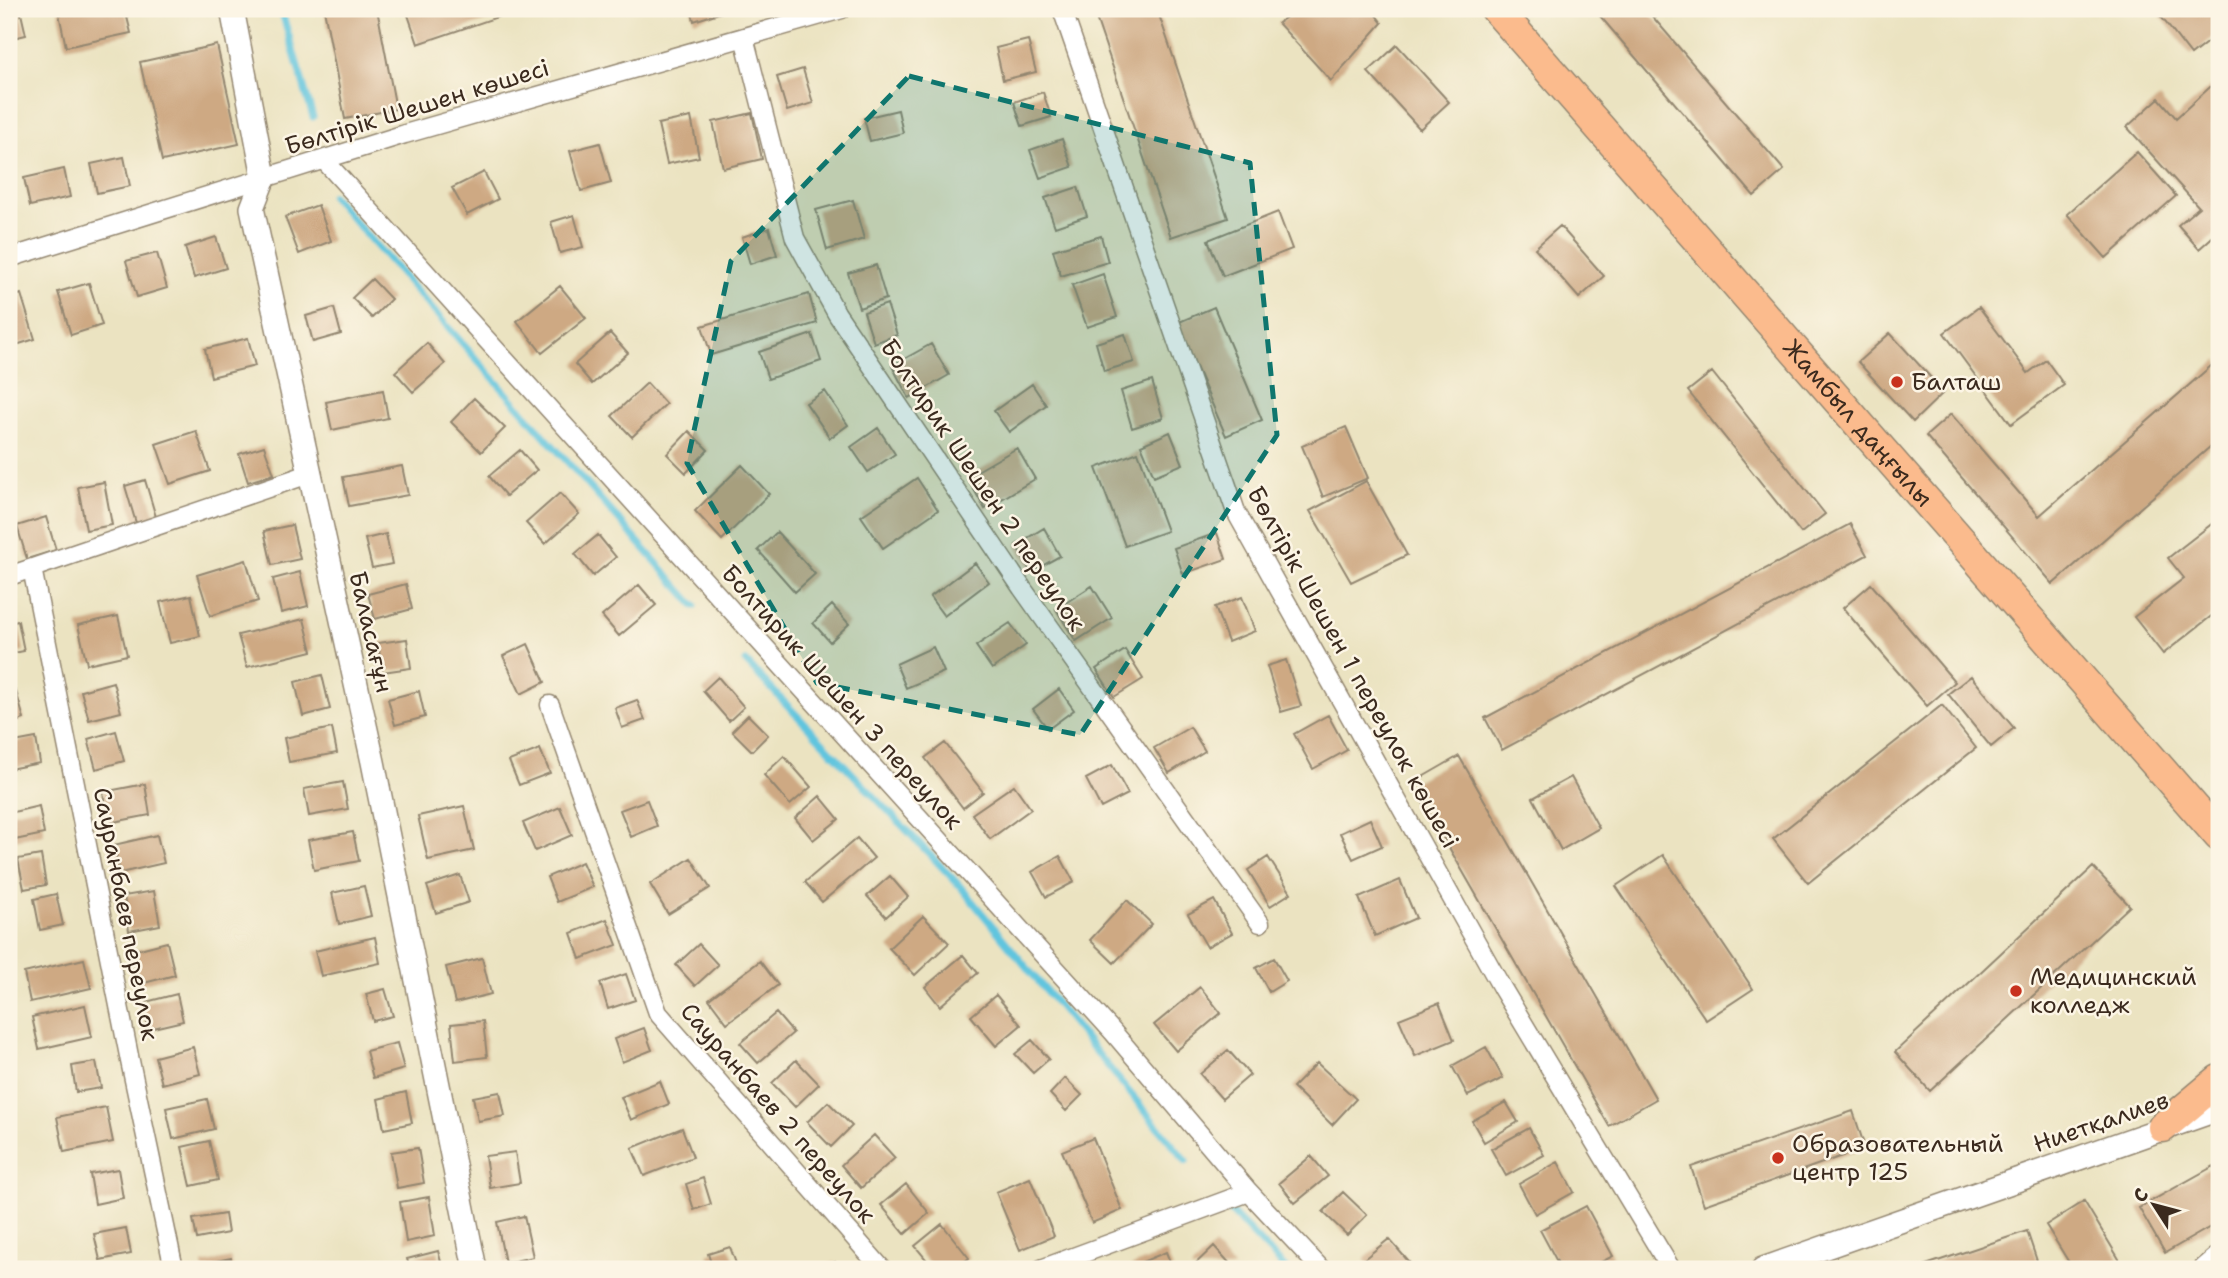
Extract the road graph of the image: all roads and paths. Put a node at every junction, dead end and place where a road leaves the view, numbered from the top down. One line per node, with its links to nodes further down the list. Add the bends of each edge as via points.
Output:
1 (232, 9): 7 (street)
2 (842, 9): 5 (street, Бөлтірік Шешен көшесі)
3 (1062, 9): 27 (street, Бөлтірік Шешен 1 переулок көшесі, via 1236,512 1502,988)
4 (1496, 9): 13 (main road, Жамбыл даңғылы)
5 (744, 37): 6 (street, Бөлтірік Шешен көшесі); 16 (street, Болтирик Шешен 2 переулок, via 795,238 837,314 1022,587)
6 (324, 160): 7 (street, Бөлтірік Шешен көшесі); 20 (street, Болтирик Шешен 3 переулок, via 1112,1032)
7 (264, 177): 8 (street, Бөлтірік Шешен көшесі); 9 (street, Баласағұн, via 252,208)
8 (9, 258)
9 (309, 474): 10 (street); 23 (street, Баласағұн, via 373,762)
10 (32, 568): 11 (street); 22 (street, Сауранбаев переулок)
11 (9, 576)
12 (550, 705): 24 (street, Сауранбаев 2 переулок, via 658,1013)
13 (2193, 806): 14 (main road, Жамбыл даңғылы); 15 (main road)
14 (2219, 836)
15 (2219, 861)
16 (1260, 923)
17 (2219, 1080): 19 (main road)
18 (2219, 1109): 19 (street, Ниетқалиев)
19 (2163, 1128): 28 (street, Ниетқалиев)
20 (1250, 1192): 25 (street); 26 (street, Болтирик Шешен 3 переулок)
21 (2219, 1258): 29 (street)
22 (174, 1269)
23 (475, 1269)
24 (882, 1269)
25 (1041, 1269)
26 (1321, 1269)
27 (1671, 1269)
28 (1763, 1269)
29 (2206, 1269)

